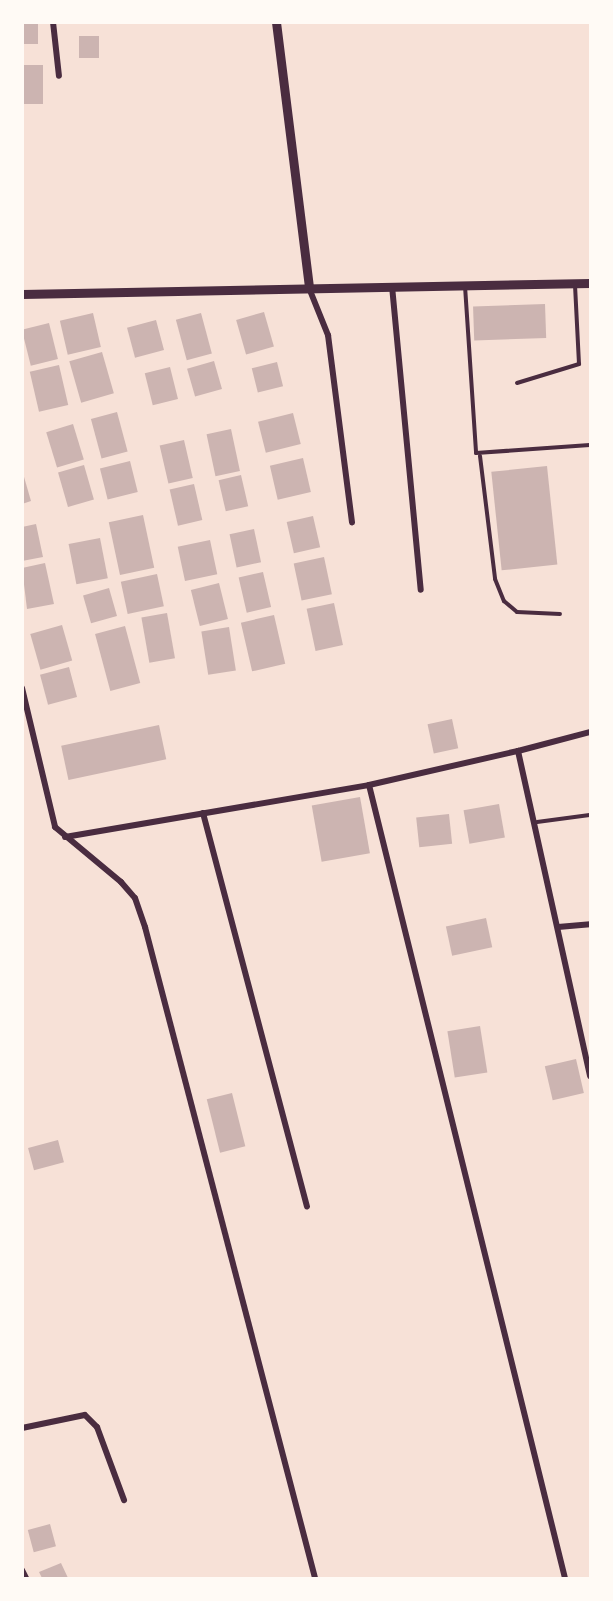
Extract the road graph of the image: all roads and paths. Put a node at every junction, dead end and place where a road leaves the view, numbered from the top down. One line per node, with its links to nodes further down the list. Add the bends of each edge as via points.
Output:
1 (53, 22): 3 (street)
2 (276, 22): 8 (street)
3 (59, 76)
4 (591, 283): 5 (street)
5 (575, 284): 6 (street); 10 (lane, via 579,364)
6 (465, 285): 7 (street); 12 (lane, via 473,448)
7 (392, 286): 8 (street); 14 (street)
8 (309, 288): 9 (street); 13 (street, via 328,335)
9 (22, 294)
10 (517, 383)
11 (591, 445): 12 (lane)
12 (480, 456): 15 (lane, via 495,579 504,601 518,612)
13 (352, 522)
14 (421, 590)
15 (560, 614)
16 (22, 688): 17 (street)
17 (25, 713): 24 (street, via 55,826)
18 (591, 732): 19 (street)
19 (518, 751): 20 (street); 23 (street)
20 (369, 785): 21 (street); 36 (street)
21 (203, 813): 24 (street); 30 (street)
22 (591, 815): 23 (lane)
23 (537, 822): 26 (street)
24 (65, 837): 35 (street, via 121,882 141,912 306,1531)
25 (591, 924): 26 (street)
26 (558, 927): 28 (street)
27 (591, 1036): 28 (street)
28 (582, 1037): 29 (street)
29 (591, 1076)
30 (307, 1206)
31 (22, 1428): 32 (street, via 84,1415 96,1427)
32 (124, 1500)
33 (22, 1570): 34 (street)
34 (26, 1578)
35 (315, 1578)
36 (565, 1578)

